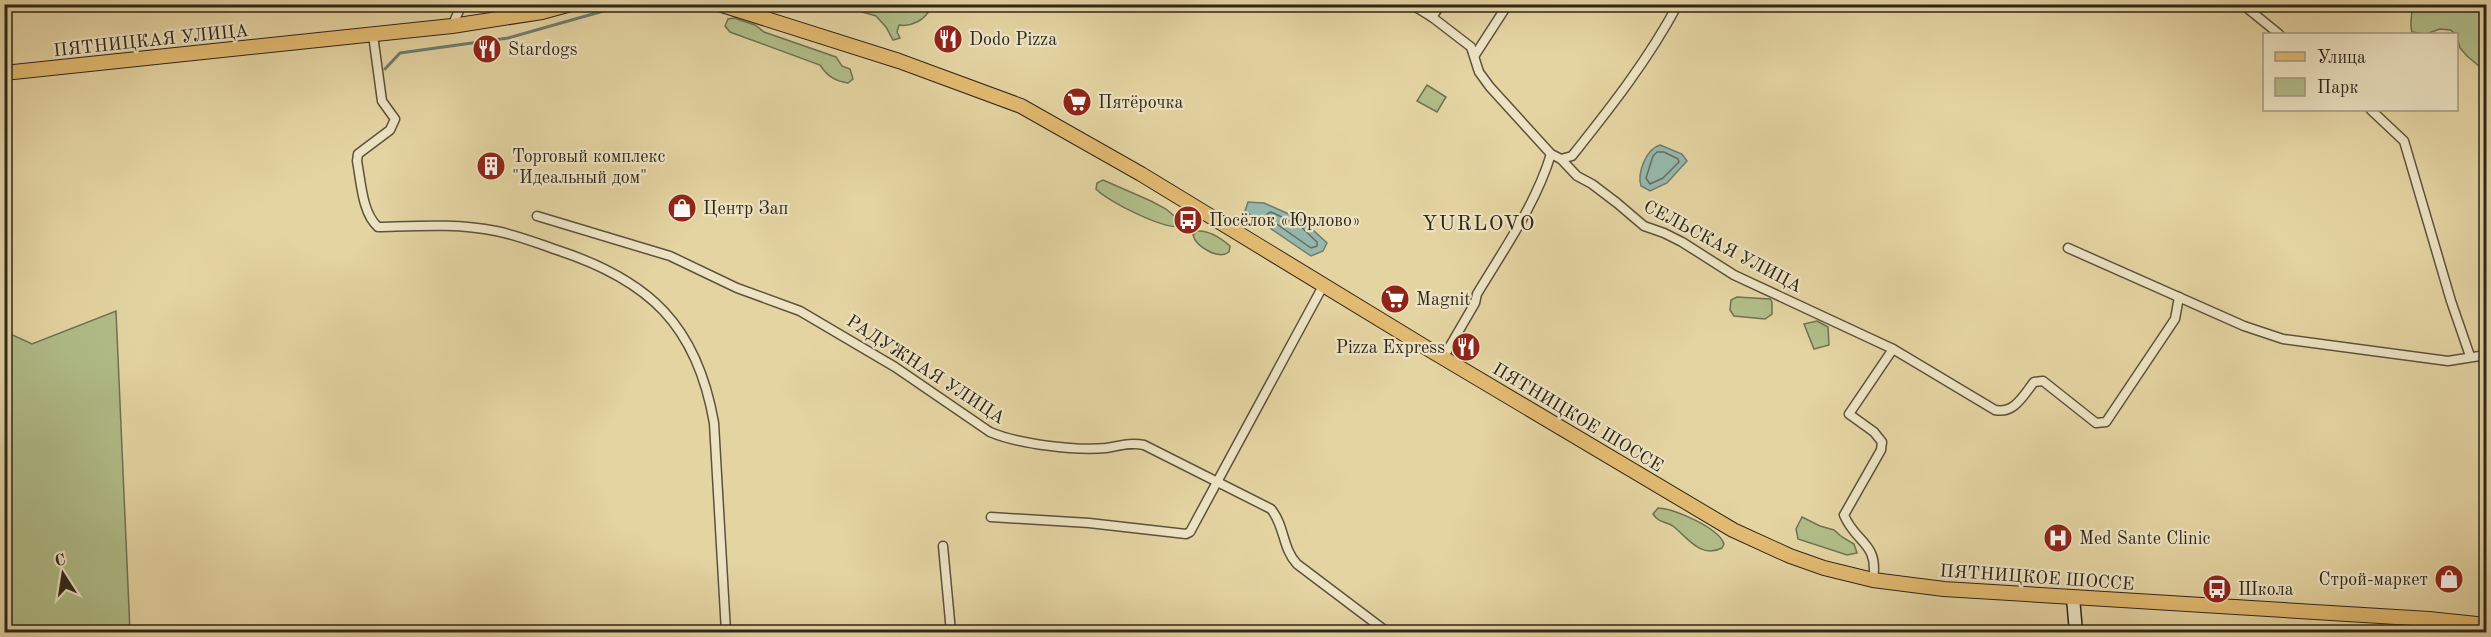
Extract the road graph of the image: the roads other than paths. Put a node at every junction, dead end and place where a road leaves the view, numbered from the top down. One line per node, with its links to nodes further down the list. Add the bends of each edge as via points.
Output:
1 (462, 4): 12 (street)
2 (488, 4): 10 (street)
3 (571, 4): 10 (main road)
4 (720, 4): 22 (main road, ПЯТНИЦКОЕ ШОССЕ, via 899,61 1020,106)
5 (1411, 4): 11 (street, СЕЛЬСКАЯ УЛИЦА)
6 (1441, 4): 11 (street)
7 (1508, 4): 15 (street)
8 (1678, 4): 19 (street, via 1628,86 1572,156)
9 (2242, 4): 13 (street)
10 (513, 17): 12 (main road)
11 (1432, 17): 15 (street, СЕЛЬСКАЯ УЛИЦА, via 1471,47)
12 (452, 27): 14 (main road)
13 (2278, 33)
14 (373, 35): 16 (main road, ПЯТНИЦКАЯ УЛИЦА); 34 (street, via 381,100 395,119 390,130 358,154 368,213 374,224 496,231 591,261 647,295 684,337 697,360 714,423)
15 (1475, 55): 18 (street, СЕЛЬСКАЯ УЛИЦА, via 1479,72 1490,87)
16 (4, 73)
17 (2372, 111): 26 (street, via 2404,141)
18 (1551, 154): 19 (street, СЕЛЬСКАЯ УЛИЦА); 27 (street, via 1530,205)
19 (1561, 159): 24 (street, СЕЛЬСКАЯ УЛИЦА, via 1577,176 1644,226 1664,233 1734,275)
20 (537, 216): 28 (street, РАДУЖНАЯ УЛИЦА, via 670,256 737,288 800,311 896,367 1006,439 1075,448 1144,445)
21 (2068, 248): 23 (street)
22 (1323, 285): 27 (main road, ПЯТНИЦКОЕ ШОССЕ); 28 (street)
23 (2180, 297): 24 (street, СЕЛЬСКАЯ УЛИЦА, via 2175,319 2106,422 2096,423 2043,381 2034,382 2013,408 1995,410); 26 (street, via 2283,339 2448,361)
24 (1893, 349): 31 (street, via 1849,414 1882,442 1844,515 1872,553 1876,564)
25 (2487, 355): 26 (street)
26 (2470, 356)
27 (1443, 358): 31 (main road, ПЯТНИЦКОЕ ШОССЕ, via 1733,530 1790,556)
28 (1219, 483): 29 (street, via 1186,534); 36 (street, РАДУЖНАЯ УЛИЦА, via 1271,509 1278,518 1288,555)
29 (991, 517)
30 (944, 546): 35 (street)
31 (1874, 580): 32 (main road, ПЯТНИЦКОЕ ШОССЕ)
32 (2073, 598): 33 (main road, ПЯТНИЦКОЕ ШОССЕ); 37 (street)
33 (2487, 625)
34 (726, 633)
35 (951, 633)
36 (1387, 633)
37 (2076, 633)

